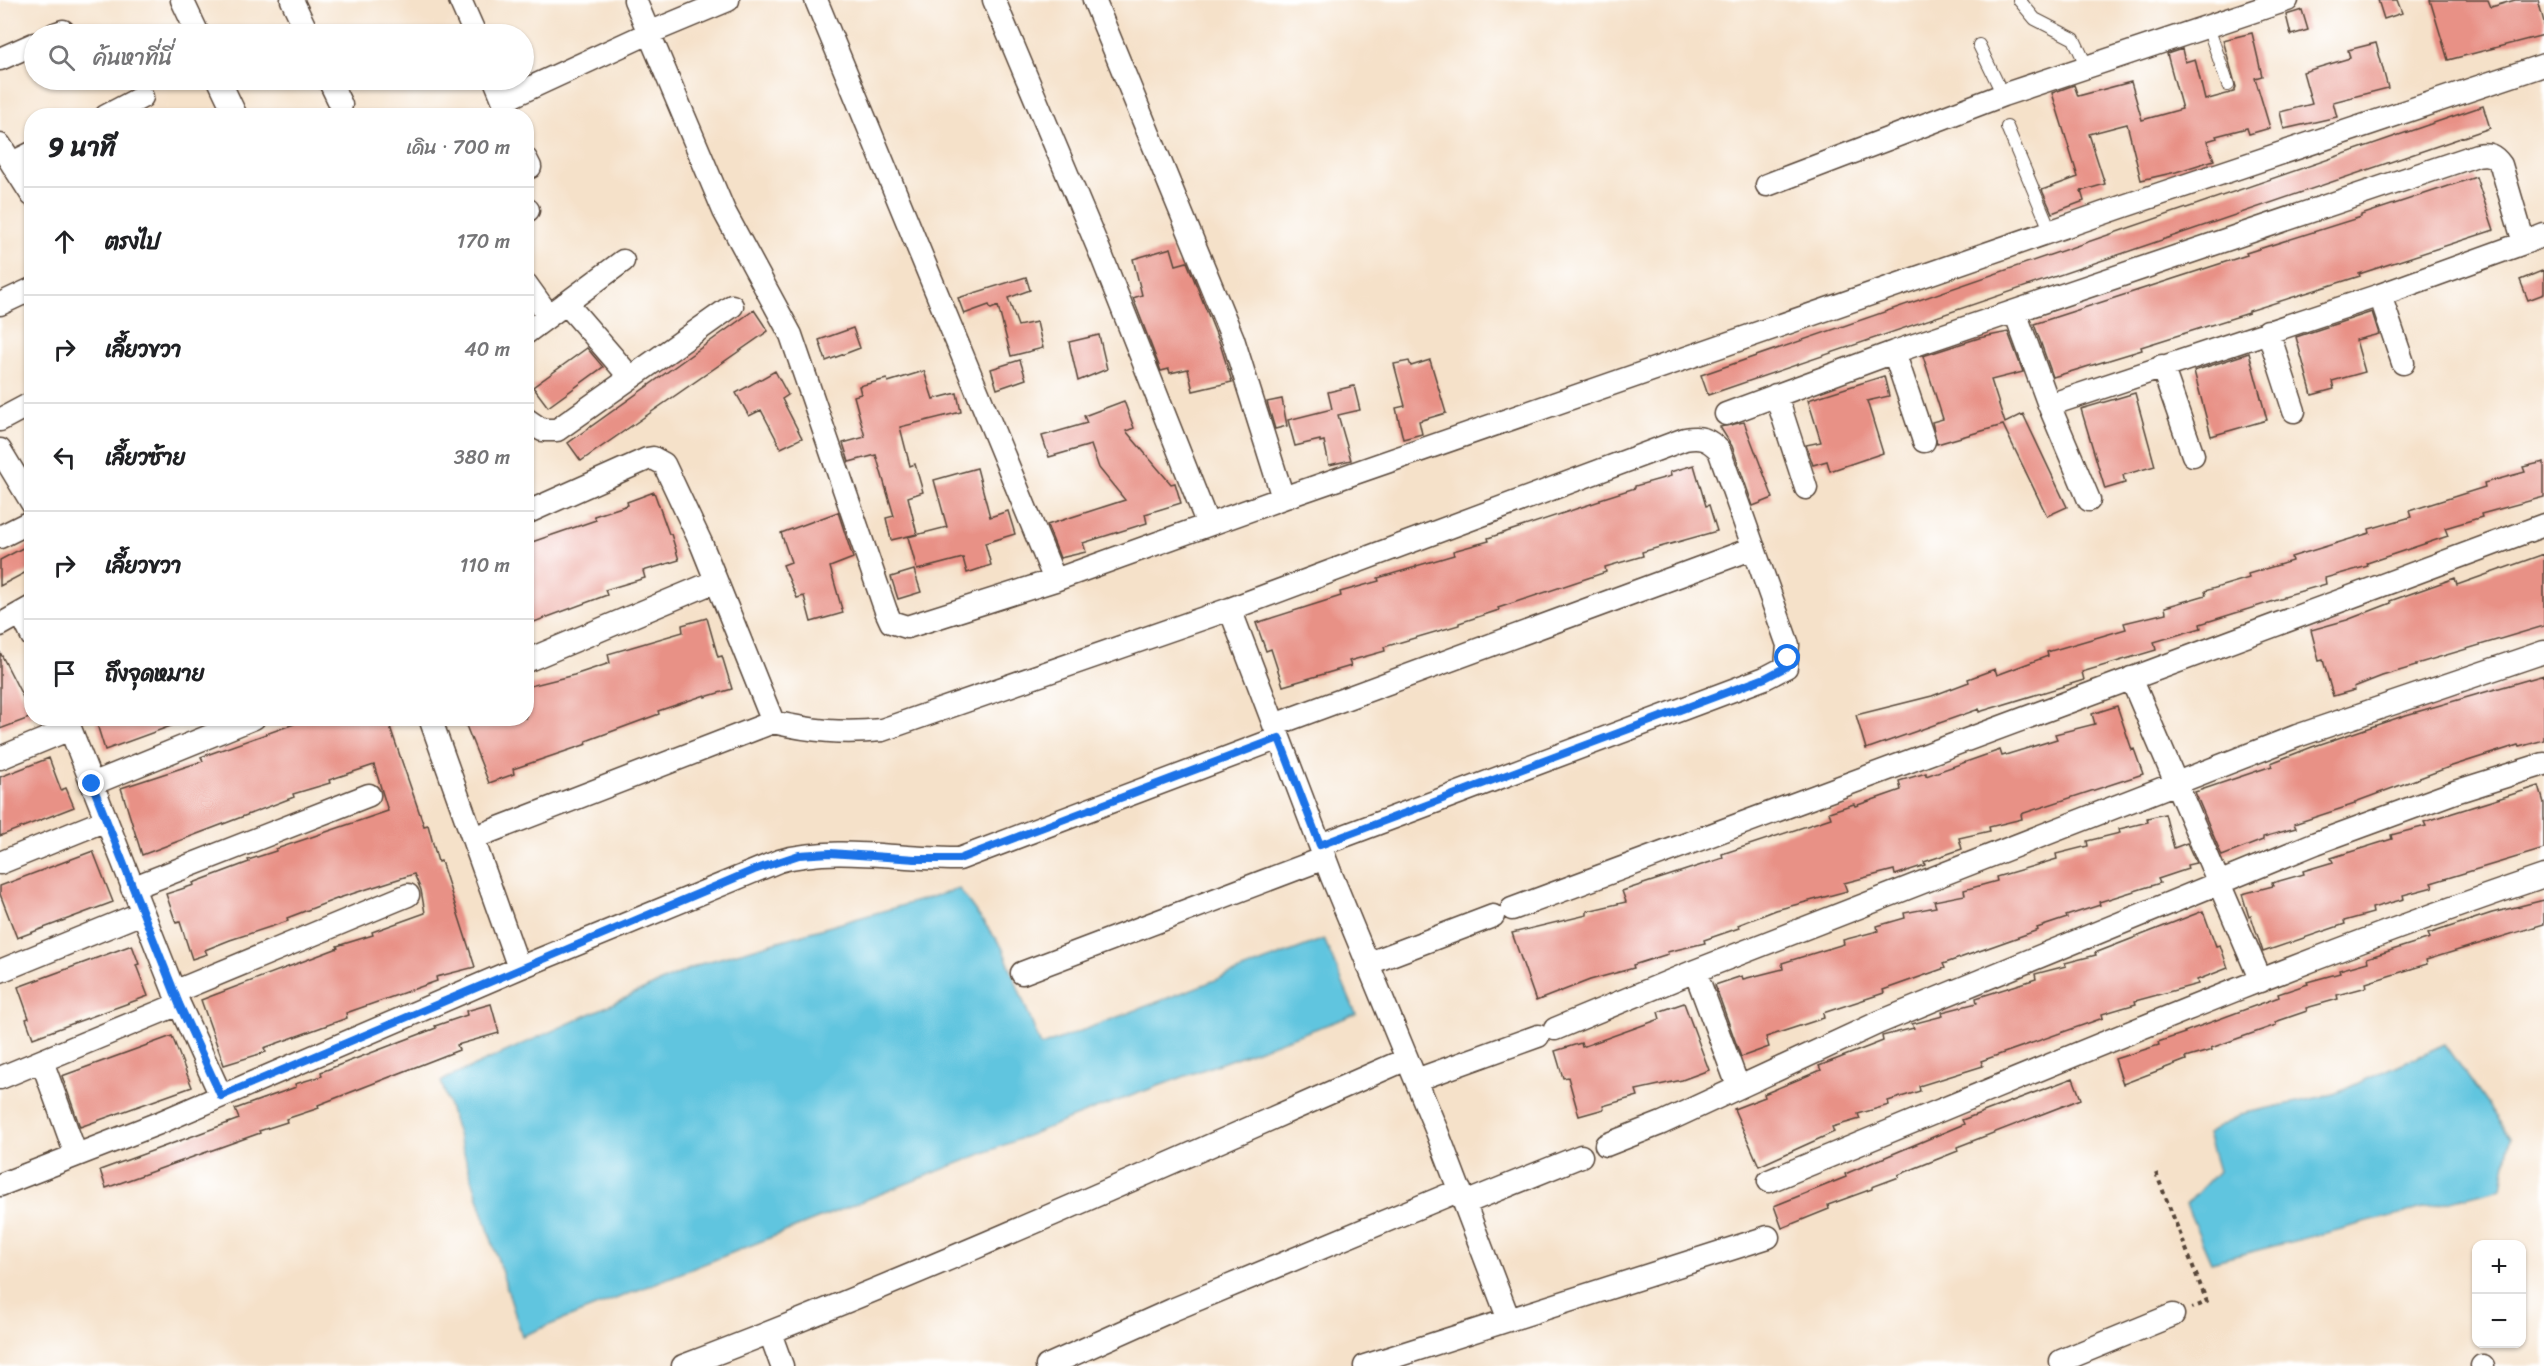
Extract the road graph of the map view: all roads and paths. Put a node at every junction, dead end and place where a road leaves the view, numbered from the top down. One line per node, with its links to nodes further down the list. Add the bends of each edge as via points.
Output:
1 (182, 0): 11 (street)
2 (292, 0): 12 (street)
3 (460, 0): 13 (street)
4 (635, 0): 15 (street)
5 (728, 0): 15 (street)
6 (816, 0): 71 (street)
7 (994, 0): 67 (street)
8 (1094, 0): 63 (street, via 1233,339)
9 (2019, 0): 20 (lane, via 2036,19 2074,39)
10 (2288, 0): 14 (street)
11 (193, 24)
12 (303, 24)
13 (471, 24)
14 (2208, 27): 20 (street); 21 (lane)
15 (649, 33): 30 (street); 71 (street, via 724,211 791,335 891,622 907,627)
16 (1979, 45): 25 (lane)
17 (24, 48): 18 (street)
18 (0, 59)
19 (2544, 65): 35 (street)
20 (2087, 67): 25 (street)
21 (2228, 85)
22 (224, 90): 29 (street)
23 (334, 90): 27 (street)
24 (499, 90): 30 (street)
25 (2003, 96): 34 (street)
26 (142, 98): 28 (street)
27 (341, 105)
28 (122, 108)
29 (233, 108)
30 (507, 108)
31 (2007, 127): 35 (lane)
32 (12, 164): 33 (street)
33 (24, 183)
34 (1767, 185)
35 (2051, 232): 63 (street)
36 (2534, 239): 40 (street); 44 (street, via 2501,165 2486,154)
37 (623, 261): 43 (street)
38 (534, 290): 43 (street)
39 (24, 293): 41 (street)
40 (2380, 295): 46 (street); 48 (street)
41 (0, 304)
42 (732, 306): 50 (street)
43 (558, 309): 45 (street); 50 (street)
44 (2014, 312): 47 (street); 52 (street)
45 (534, 327)
46 (2268, 331): 49 (street); 54 (street)
47 (1894, 352): 51 (street); 58 (street)
48 (2403, 363)
49 (2162, 366): 52 (street); 60 (street)
50 (630, 377): 57 (street, via 557,430 542,430)
51 (1776, 395): 55 (street); 61 (street)
52 (2049, 405): 64 (street)
53 (24, 407): 56 (street)
54 (2295, 411)
55 (1726, 414)
56 (0, 420)
57 (534, 424)
58 (1924, 441)
59 (0, 450): 62 (street)
60 (2193, 455)
61 (1806, 488)
62 (24, 490)
63 (1284, 498): 67 (street)
64 (2090, 500)
65 (534, 509): 72 (street, via 653,458 668,470)
66 (24, 525): 69 (street)
67 (1208, 525): 71 (street)
68 (2544, 525): 78 (street)
69 (0, 537)
70 (1754, 548): 73 (street, via 1719,450 1709,440 1697,437); 84 (street); 92 (street, via 1788,645 1786,667)
71 (1055, 580)
72 (716, 581): 77 (street); 79 (street)
73 (1230, 609): 79 (street, via 882,730 845,733); 84 (street)
74 (24, 611): 75 (street)
75 (0, 625)
76 (2544, 652): 88 (street, via 2298,736)
77 (534, 658)
78 (2131, 678): 88 (street); 99 (street)
79 (773, 722): 91 (street)
80 (64, 726): 85 (street)
81 (69, 726): 87 (street)
82 (234, 726): 87 (street)
83 (433, 726): 91 (street)
84 (1277, 731): 92 (street); 100 (street, via 959,859 799,855)
85 (0, 758)
86 (2544, 764): 95 (street, via 2423,804)
87 (92, 784): 90 (street)
88 (2177, 785): 95 (street); 102 (street)
89 (369, 795): 96 (street)
90 (106, 820): 93 (street); 96 (street)
91 (473, 838): 100 (street)
92 (1322, 852): 99 (street); 103 (street)
93 (0, 863)
94 (2544, 876): 104 (street)
95 (2217, 883): 104 (street); 109 (street, via 1880,1022)
96 (132, 888): 98 (street)
97 (408, 895): 105 (street)
98 (142, 913): 101 (street); 105 (street)
99 (1367, 964): 107 (street)
100 (519, 968): 110 (street)
101 (0, 970)
102 (1695, 971): 107 (street, via 1547,1032); 109 (street)
103 (1022, 973)
104 (2261, 981): 115 (street)
105 (176, 998): 106 (street); 110 (street)
106 (42, 1061): 108 (street); 112 (street)
107 (1412, 1069): 117 (street); 121 (street, via 1065,1208)
108 (0, 1078)
109 (1738, 1086): 111 (street)
110 (221, 1096): 112 (street)
111 (1606, 1145)
112 (76, 1155): 116 (street)
113 (1581, 1156): 117 (street)
114 (2156, 1173): 119 (path, via 2207,1302)
115 (1769, 1181)
116 (0, 1185)
117 (1462, 1196): 120 (street); 124 (street, via 1172,1311)
118 (1768, 1237): 120 (street)
119 (2173, 1315): 126 (street, via 2061,1361)
120 (1509, 1320): 125 (street)
121 (770, 1333): 122 (street); 123 (street)
122 (683, 1366)
123 (782, 1366)
124 (1047, 1366)
125 (1365, 1366)
126 (2062, 1366)

